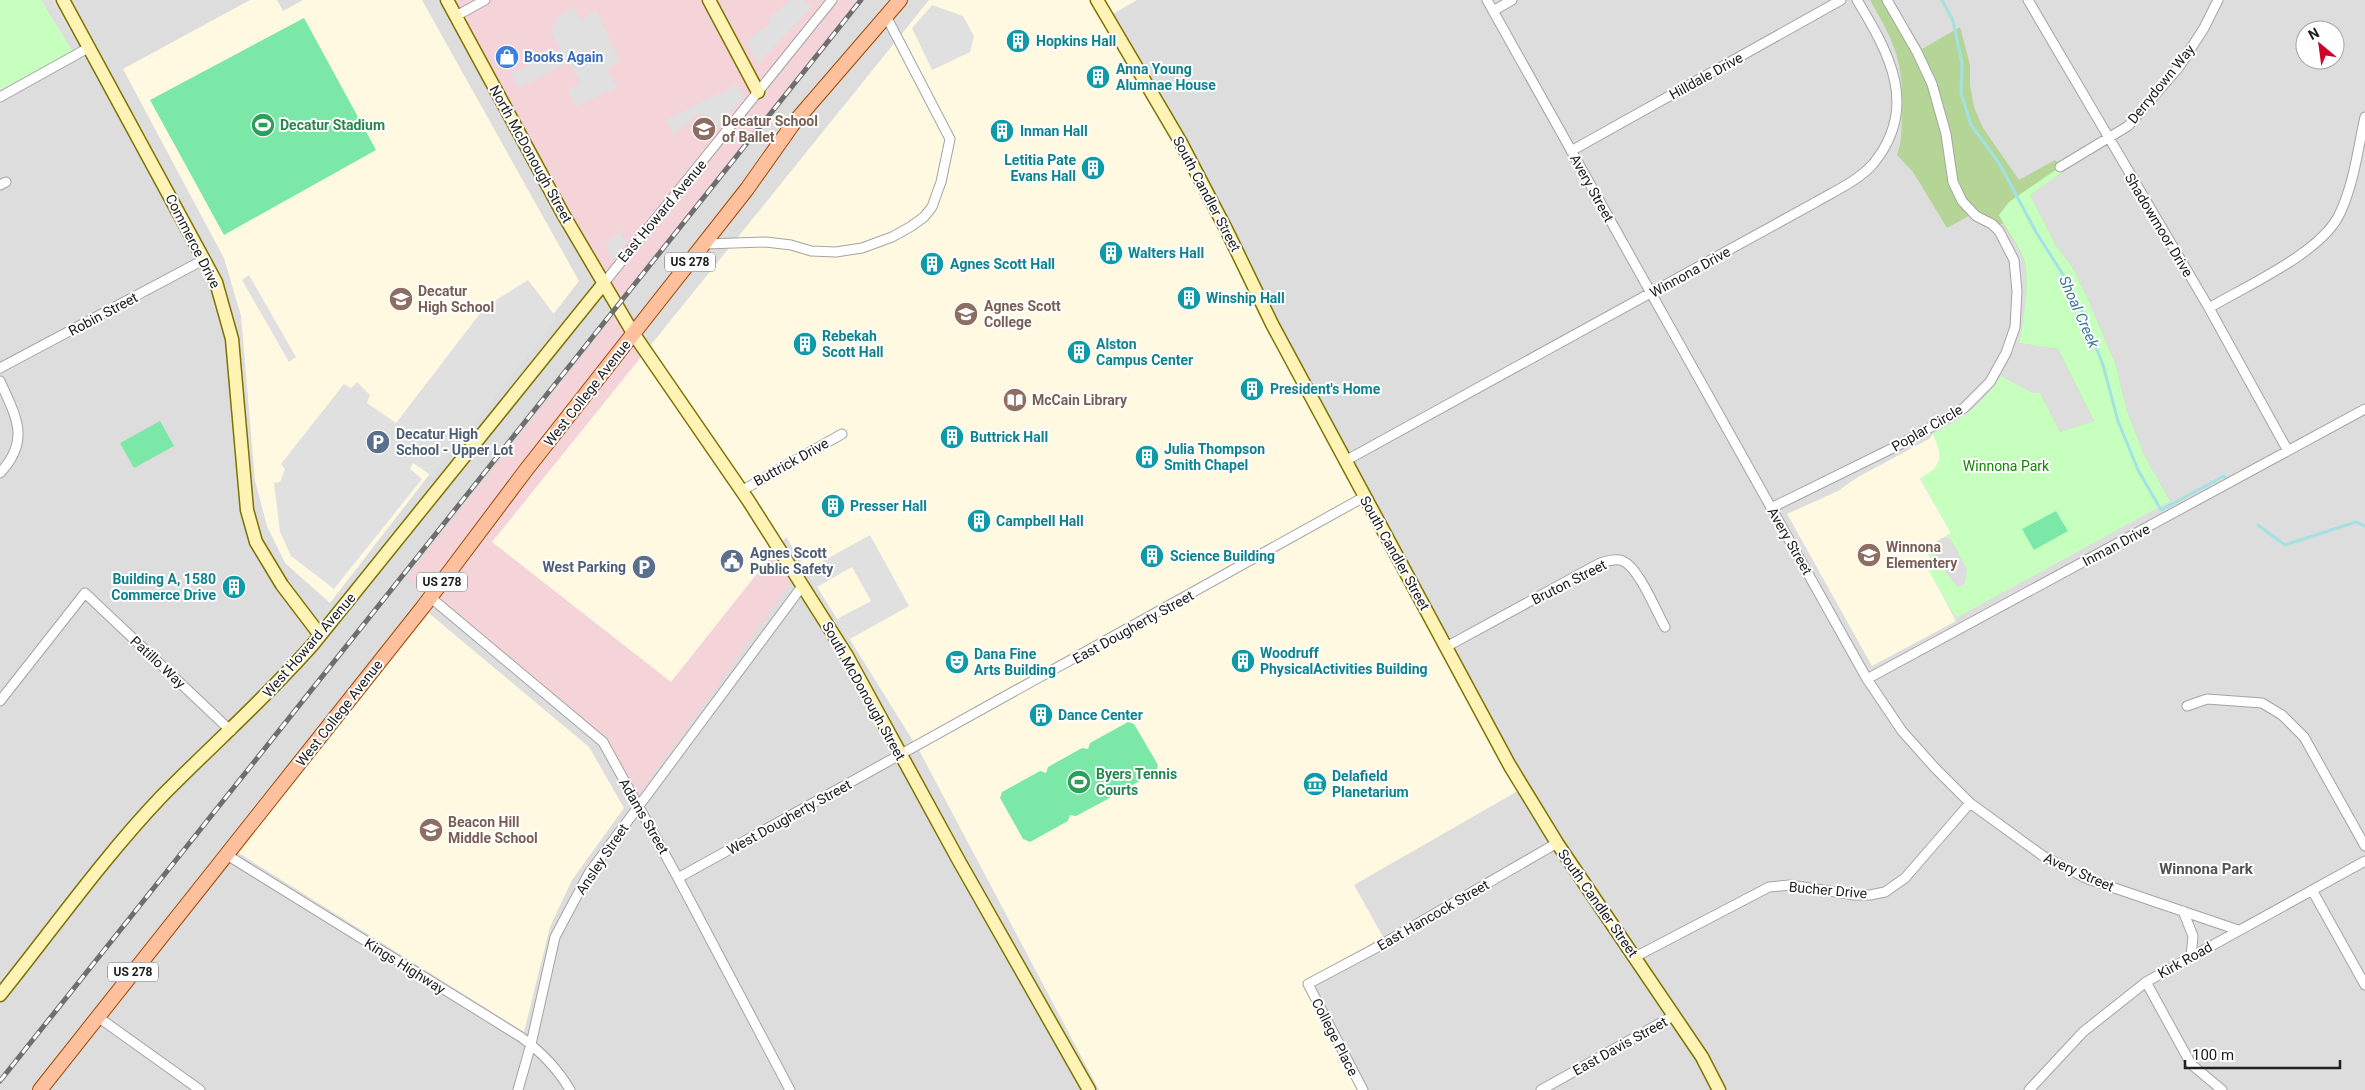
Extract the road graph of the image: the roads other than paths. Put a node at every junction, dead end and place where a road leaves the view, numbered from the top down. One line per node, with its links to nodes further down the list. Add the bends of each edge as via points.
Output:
1 (62, 0): 18 (main road, Commerce Drive)
2 (447, 0): 16 (main road, North McDonough Street)
3 (485, 0): 16 (street)
4 (709, 0): 19 (main road)
5 (832, 0): 19 (street, East Howard Avenue)
6 (900, 0): 17 (main road, US 278)
7 (1097, 0): 37 (main road, South Candler Street, via 1180,141)
8 (1487, 0): 15 (street, Avery Street)
9 (1512, 0): 15 (street)
10 (1842, 0): 23 (street, Hilldale Drive)
11 (1857, 0): 28 (street, Winnona Drive, via 1880,38 1897,84 1897,115 1888,140 1872,164 1850,182 1816,202)
12 (1887, 0): 41 (street, Poplar Circle, via 1932,84 1946,134 1953,182 1962,201 1976,216 1999,231 2014,260 2018,291 2015,327 2006,353 1990,382 1964,408 1900,444)
13 (2028, 0): 22 (street, Shadowmoor Drive)
14 (2218, 0): 22 (street, Derrydown Way, via 2179,67 2128,126)
15 (1493, 11): 23 (street, Avery Street)
16 (456, 16): 27 (main road, North McDonough Street, via 563,214)
17 (886, 16): 25 (main road, US 278, via 797,135 747,189); 25 (street, via 950,139 932,207 910,227 862,248 836,252 811,251 766,242)
18 (88, 48): 20 (street); 26 (main road, Commerce Drive)
19 (758, 92): 27 (street, East Howard Avenue)
20 (0, 97)
21 (2365, 117): 30 (street, via 2340,214 2327,234 2306,251)
22 (2107, 137): 24 (street, Derrydown Way); 30 (street, Shadowmoor Drive)
23 (1571, 151): 28 (street, Avery Street)
24 (2060, 167)
25 (705, 244): 31 (main road, US 278)
26 (205, 260): 32 (street, Robin Street); 45 (main road, Commerce Drive, via 216,282 232,339 247,510 256,542 282,585)
27 (604, 282): 29 (main road, North McDonough Street); 45 (main road, West Howard Avenue)
28 (1651, 294): 37 (street, Winnona Drive); 41 (street, Avery Street)
29 (617, 306): 31 (main road, South McDonough Street)
30 (2209, 308): 36 (street, Shadowmoor Drive)
31 (633, 333): 39 (main road, South McDonough Street); 43 (main road, West College Avenue / US 278)
32 (0, 368)
33 (0, 381): 38 (street, via 20,433 18,448)
34 (2365, 409): 36 (street, Inman Drive)
35 (842, 434): 39 (street, Buttrick Drive)
36 (2288, 451): 47 (street, Inman Drive)
37 (1345, 461): 40 (main road, South Candler Street)
38 (0, 473)
39 (741, 491): 42 (main road, South McDonough Street)
40 (1364, 497): 46 (main road, South Candler Street); 51 (street, East Dougherty Street)
41 (1771, 508): 47 (street, Avery Street)
42 (803, 585): 51 (main road, South McDonough Street, via 847,656); 53 (street, Ansley Street)
43 (430, 597): 53 (street, Adams Street, via 603,742); 56 (main road, West College Avenue / US 278)
44 (1665, 627): 46 (street, Bruton Street, via 1635,571 1623,561 1611,560)
45 (320, 635): 50 (main road, West Howard Avenue, via 282,680)
46 (1446, 647): 54 (main road, South Candler Street)
47 (1867, 679): 52 (street, Avery Street, via 1902,731)
48 (0, 701): 50 (street, Patillo Way, via 85,593)
49 (2187, 706): 55 (street, via 2207,699 2262,703 2282,715 2304,737)
50 (231, 731): 67 (main road, West Howard Avenue, via 129,833)
51 (900, 756): 58 (street, West Dougherty Street); 76 (main road, South McDonough Street)
52 (1970, 803): 60 (street, Avery Street, via 2043,856 2088,879); 62 (street, Bucher Drive, via 1905,878 1885,892 1855,895 1790,885 1769,887)
53 (638, 806): 58 (street, Adams Street); 70 (street, Ansley Street, via 589,873 555,937)
54 (1556, 843): 62 (main road, South Candler Street); 65 (street, East Hancock Street)
55 (2365, 846)
56 (227, 855): 69 (main road, West College Avenue / US 278); 70 (street, Kings Highway)
57 (2365, 861): 59 (street, Kirk Road)
58 (678, 878): 75 (street, Adams Street)
59 (2312, 890): 61 (street, Kirk Road); 66 (street)
60 (2183, 911): 61 (street, Avery Street); 63 (street, via 2193,936)
61 (2238, 930): 63 (street, Kirk Road)
62 (1635, 957): 68 (main road, South Candler Street)
63 (2191, 957): 64 (street, Kirk Road)
64 (2146, 982): 80 (street, Kirk Road, via 2083,1032); 81 (street, via 2195,1070)
65 (1308, 984): 77 (street, College Place)
66 (2365, 985)
67 (0, 995)
68 (1673, 1016): 78 (street, East Davis Street); 79 (main road, South Candler Street, via 1702,1057)
69 (98, 1018): 71 (main road, West College Avenue / US 278); 72 (street)
70 (531, 1044): 73 (street, Ansley Street); 74 (street, Kings Highway, via 561,1075)
71 (40, 1090)
72 (200, 1090)
73 (518, 1090)
74 (570, 1090)
75 (790, 1090)
76 (1090, 1090)
77 (1363, 1090)
78 (1541, 1090)
79 (1719, 1090)
80 (2029, 1090)
81 (2222, 1090)

